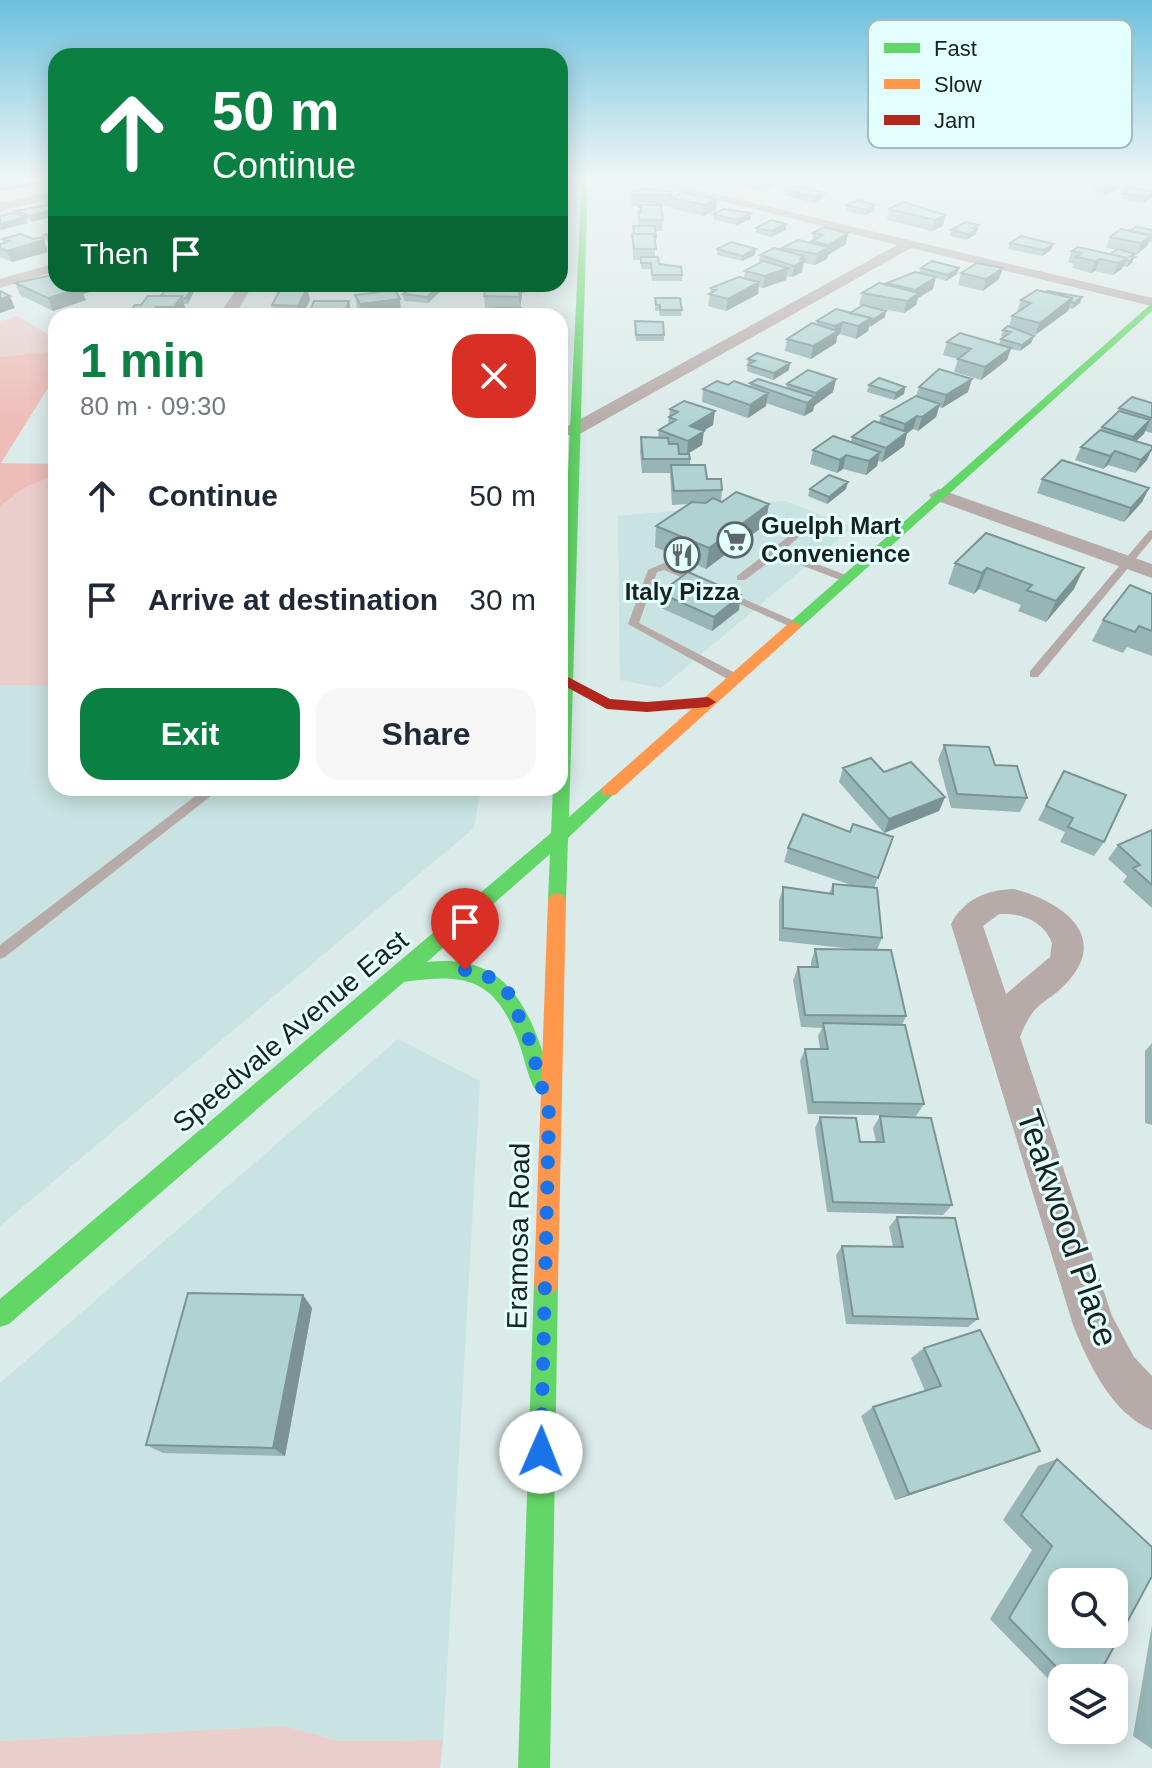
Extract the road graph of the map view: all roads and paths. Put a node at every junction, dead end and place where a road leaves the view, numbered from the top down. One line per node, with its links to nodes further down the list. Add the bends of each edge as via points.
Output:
1 (581, 262): 7 (main road, Eramosa Road)
2 (877, 262): 7 (street)
3 (979, 262): 6 (street)
4 (48, 269): 5 (street)
5 (0, 284)
6 (1152, 304): 8 (main road, Speedvale Avenue East)
7 (572, 431): 18 (main road, Eramosa Road)
8 (939, 495): 12 (street); 15 (main road, Speedvale Avenue East)
9 (806, 526): 11 (lane)
10 (1152, 533): 12 (lane)
11 (776, 552): 14 (lane); 15 (lane)
12 (1127, 562): 13 (street); 20 (lane)
13 (1152, 571)
14 (741, 578)
15 (847, 579): 19 (main road, Speedvale Avenue East)
16 (706, 585): 21 (lane, via 664,566 653,570 633,624)
17 (720, 591): 19 (lane)
18 (568, 598)
19 (795, 625): 21 (main road, Speedvale Avenue East)
20 (1034, 674)
21 (735, 678): 23 (main road, Speedvale Avenue East)
22 (568, 682): 23 (main road, via 607,704)
23 (708, 702): 26 (main road, Speedvale Avenue East)
24 (202, 796): 27 (lane)
25 (562, 796): 26 (main road, Eramosa Road)
26 (561, 833): 28 (main road, Speedvale Avenue East); 30 (main road, Eramosa Road)
27 (0, 953)
28 (398, 975): 30 (main road, via 445,967 485,974 508,993 528,1036); 31 (main road, Speedvale Avenue East)
29 (1004, 1035): 32 (street, Teakwood Place, via 1094,1325 1119,1372)
30 (549, 1113): 33 (main road, Eramosa Road)
31 (0, 1315)
32 (1152, 1408)
33 (534, 1768)

